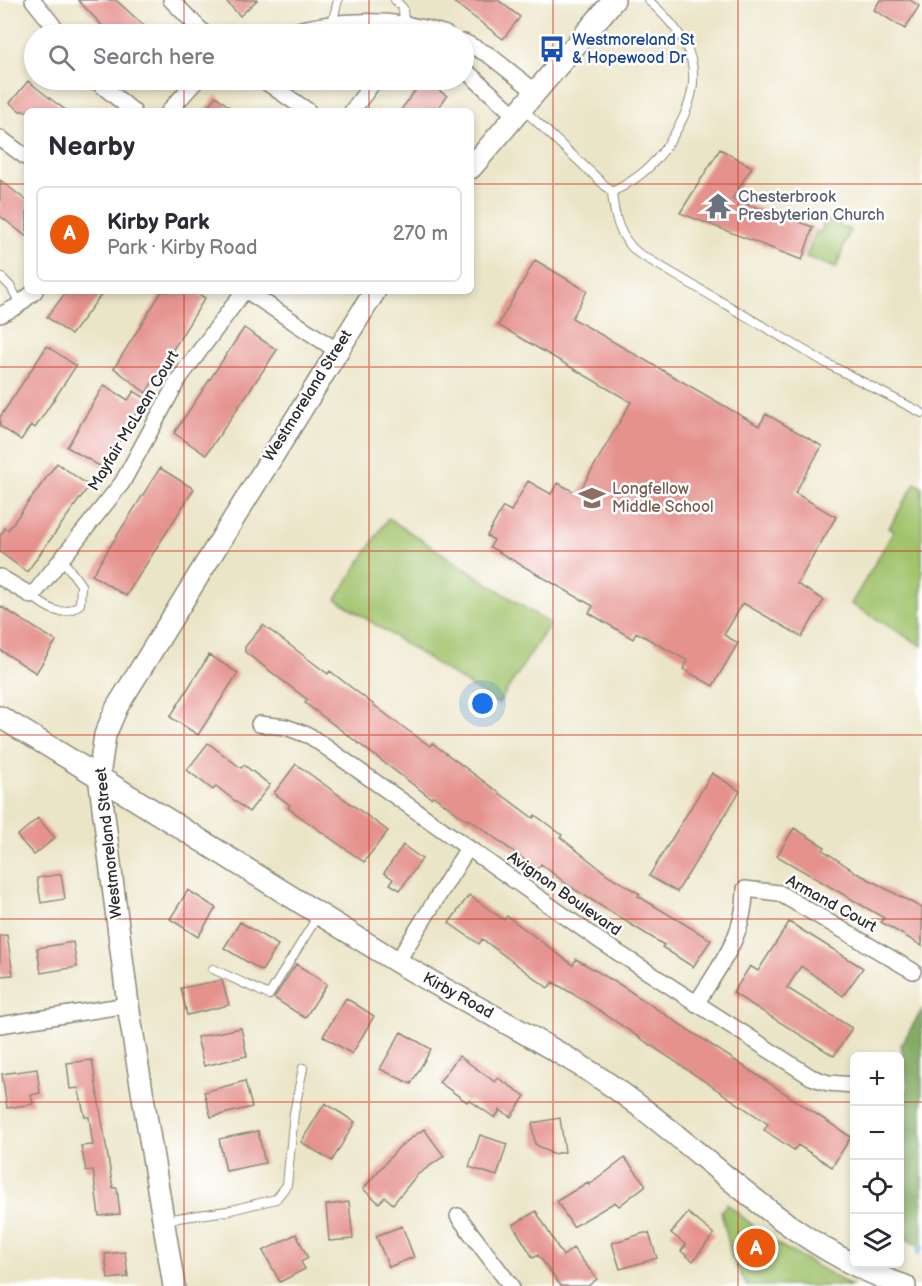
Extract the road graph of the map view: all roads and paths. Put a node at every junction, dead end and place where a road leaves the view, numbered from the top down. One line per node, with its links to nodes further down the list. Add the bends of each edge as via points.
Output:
1 (33, 0): 7 (street)
2 (171, 0): 8 (street)
3 (338, 0): 9 (lane)
4 (395, 0): 11 (lane, via 403,8)
5 (614, 0): 18 (main road)
6 (648, 0): 27 (lane, via 686,44 694,67 692,98 661,157 638,178)
7 (52, 24)
8 (195, 24)
9 (332, 24): 10 (street)
10 (380, 24)
11 (403, 24)
12 (474, 47): 18 (street)
13 (474, 77): 23 (street)
14 (107, 90): 19 (street)
15 (188, 90): 20 (street)
16 (278, 90): 21 (street)
17 (368, 90): 22 (street)
18 (537, 93): 23 (main road)
19 (129, 108)
20 (172, 108)
21 (304, 108)
22 (354, 108)
23 (519, 113): 26 (main road); 27 (lane, via 548,130)
24 (0, 138): 25 (street)
25 (24, 156)
26 (474, 165)
27 (612, 192): 36 (lane, via 622,234 638,253 826,363)
28 (0, 276): 33 (lane)
29 (32, 294): 33 (street)
30 (243, 294): 37 (street, Mayfair McLean Court, via 178,380 122,483)
31 (250, 294): 35 (street, Mayfair McLean Court)
32 (373, 294): 35 (main road, Westmoreland Street)
33 (20, 304): 34 (street)
34 (0, 315)
35 (336, 350): 42 (main road, Westmoreland Street, via 117,707 105,735)
36 (922, 412)
37 (62, 559): 39 (street, Mayfair McLean Court); 39 (lane, via 81,585 80,604 64,613 55,612)
38 (0, 578): 39 (street)
39 (32, 596)
40 (0, 717): 42 (main road, Kirby Road)
41 (259, 724): 43 (street, Avignon Boulevard, via 286,727 310,736)
42 (99, 776): 44 (main road, Kirby Road); 49 (main road, Westmoreland Street)
43 (468, 848): 45 (street); 48 (street, Avignon Boulevard)
44 (319, 914): 45 (main road, Kirby Road); 46 (lane, via 269,995)
45 (398, 962): 57 (main road, Kirby Road, via 551,1047 600,1079 658,1120 810,1242 865,1271)
46 (213, 969)
47 (913, 971): 48 (street, Armand Court, via 779,893 745,889 744,915 736,939)
48 (696, 1004): 52 (street, Avignon Boulevard, via 811,1077)
49 (128, 1005): 50 (street); 54 (main road, Westmoreland Street)
50 (0, 1025)
51 (303, 1068): 54 (lane, via 287,1185 276,1199)
52 (850, 1085)
53 (458, 1216): 56 (street)
54 (163, 1220): 55 (main road, Westmoreland Street)
55 (174, 1286)
56 (511, 1286)
57 (905, 1286)

